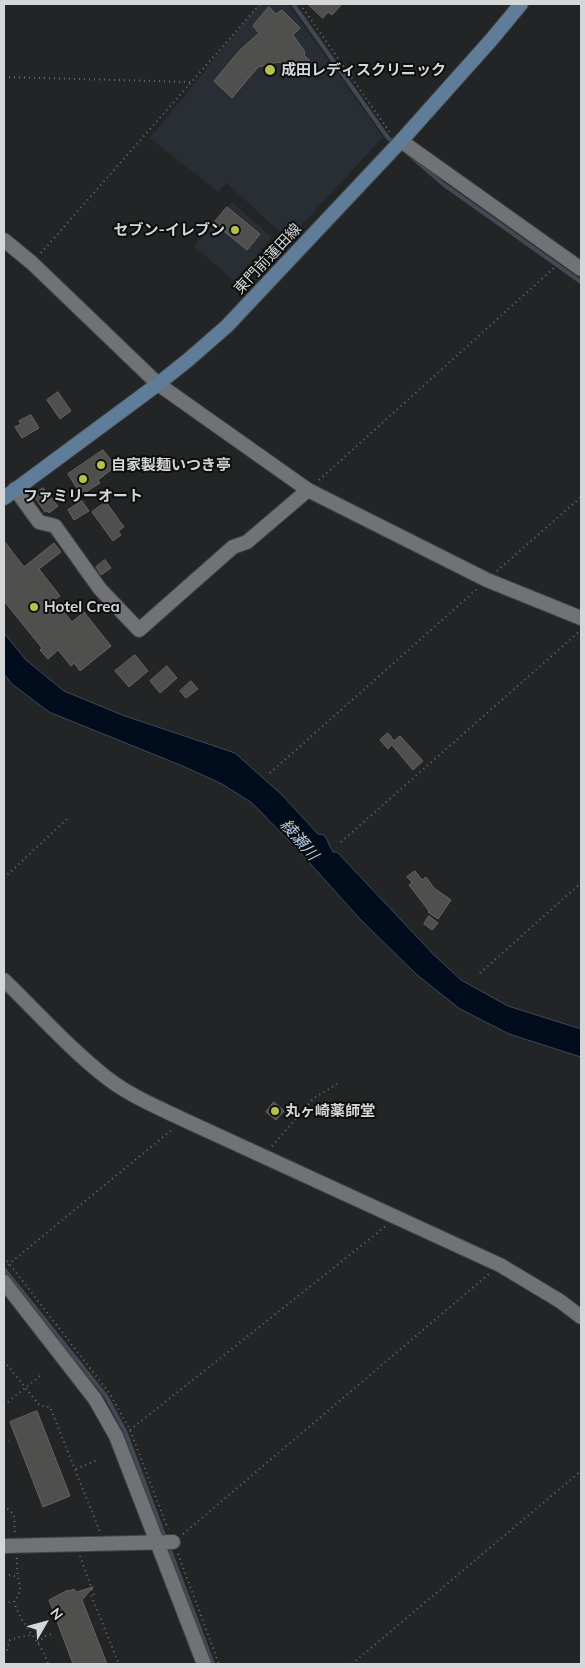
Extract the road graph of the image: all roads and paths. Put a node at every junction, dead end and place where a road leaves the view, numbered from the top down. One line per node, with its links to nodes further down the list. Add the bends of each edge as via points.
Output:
1 (260, 4): 5 (path)
2 (300, 4): 6 (path)
3 (521, 4): 6 (main road, 東門前蓮田線)
4 (4, 77): 5 (path)
5 (192, 82): 8 (path)
6 (398, 144): 9 (street); 11 (main road, 東門前蓮田線, via 227,326)
7 (4, 240): 8 (street)
8 (32, 263): 11 (street)
9 (581, 269)
10 (551, 271): 13 (path)
11 (158, 384): 12 (main road, 東門前蓮田線); 13 (street)
12 (15, 489): 13 (street, via 40,522 55,526 100,589 139,630 233,547 248,542); 15 (main road, 東門前蓮田線)
13 (308, 490): 16 (street)
14 (581, 497): 16 (path)
15 (4, 498)
16 (487, 580): 17 (street); 19 (path)
17 (581, 618)
18 (581, 630): 21 (path)
19 (270, 773)
20 (68, 818): 22 (path)
21 (342, 842)
22 (4, 878)
23 (581, 883): 24 (path)
24 (480, 973)
25 (4, 980): 27 (street, via 85,1060 148,1103)
26 (337, 1084): 28 (path, via 314,1098)
27 (180, 1118): 28 (street); 31 (path, via 173,1129)
28 (263, 1157): 29 (street)
29 (395, 1218): 30 (street); 38 (path)
30 (500, 1265): 33 (street); 48 (path)
31 (4, 1268)
32 (4, 1282): 47 (street, via 100,1406 116,1436)
33 (581, 1316)
34 (4, 1361): 36 (path)
35 (40, 1376): 36 (path)
36 (25, 1387): 37 (path); 42 (path, via 40,1406 50,1407)
37 (4, 1404)
38 (130, 1430)
39 (10, 1441): 40 (path)
40 (4, 1443)
41 (96, 1460): 42 (path)
42 (75, 1469): 45 (path)
43 (581, 1471): 65 (path)
44 (4, 1505): 46 (path, via 14,1515)
45 (101, 1535)
46 (15, 1536)
47 (156, 1542): 48 (street); 49 (street); 64 (street)
48 (173, 1542)
49 (4, 1546)
50 (79, 1554): 63 (path, via 94,1595 91,1596)
51 (17, 1558): 53 (path)
52 (4, 1576): 53 (path)
53 (18, 1577): 55 (path, via 20,1594)
54 (5, 1600): 56 (path)
55 (14, 1601): 56 (path); 59 (path, via 17,1613)
56 (9, 1602): 57 (path)
57 (4, 1604)
58 (52, 1634): 60 (path)
59 (32, 1635): 60 (path); 61 (path, via 10,1640)
60 (38, 1643): 62 (path)
61 (4, 1654)
62 (48, 1664)
63 (118, 1664)
64 (204, 1664)
65 (352, 1664)

